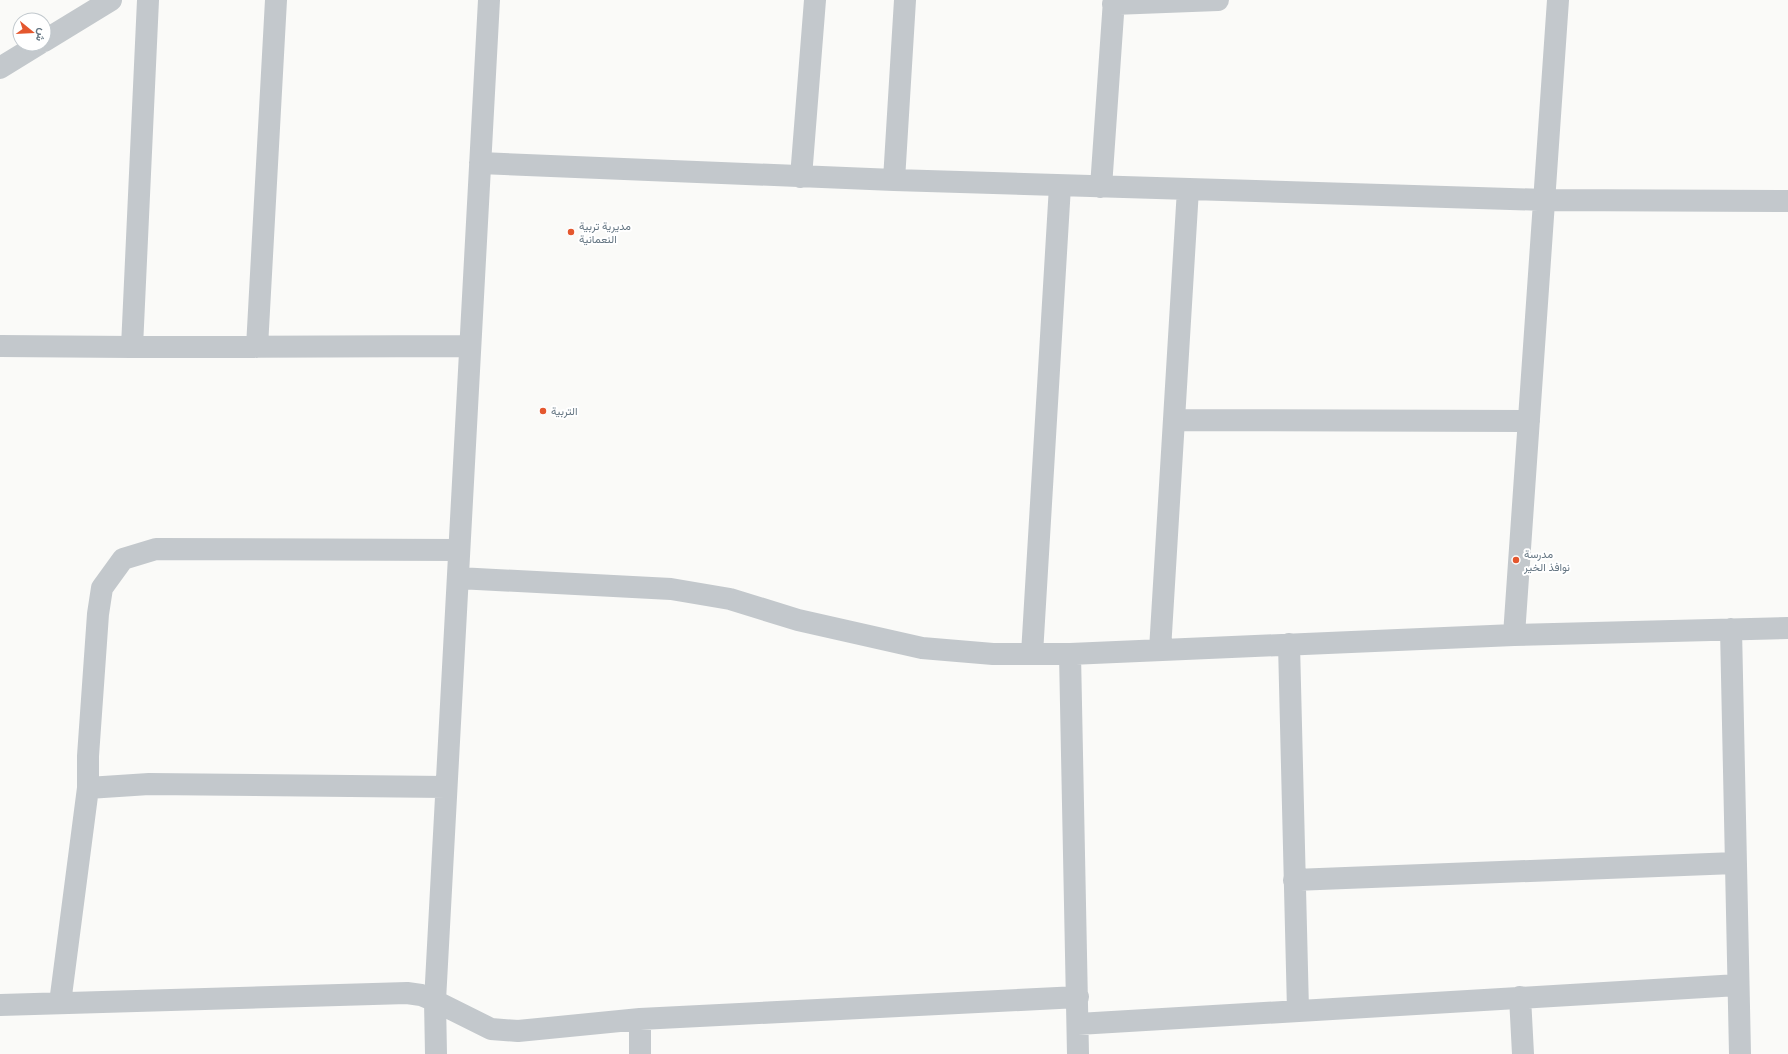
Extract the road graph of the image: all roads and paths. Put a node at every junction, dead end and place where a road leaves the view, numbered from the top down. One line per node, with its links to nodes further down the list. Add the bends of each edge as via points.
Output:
1 (110, 0): 10 (street)
2 (148, 0): 24 (street)
3 (276, 0): 22 (street)
4 (489, 0): 13 (street)
5 (815, 0): 14 (street)
6 (906, 0): 15 (street)
7 (1218, 0): 9 (street)
8 (1558, 0): 19 (street)
9 (1113, 2): 17 (street)
10 (52, 36)
11 (26, 52): 12 (street)
12 (0, 68)
13 (480, 163): 14 (street); 23 (street)
14 (801, 177): 15 (street)
15 (894, 180): 16 (street)
16 (1060, 186): 17 (street); 34 (street)
17 (1101, 187): 18 (street)
18 (1188, 190): 19 (street); 25 (street)
19 (1545, 200): 20 (street); 26 (street)
20 (1788, 201)
21 (0, 346): 24 (street)
22 (257, 346): 23 (street); 24 (street)
23 (470, 346): 27 (street)
24 (132, 347)
25 (1174, 420): 26 (street); 33 (street)
26 (1529, 421): 31 (street)
27 (459, 550): 28 (street); 37 (street, via 156,549 124,559 102,588 88,756)
28 (458, 578): 34 (street, via 671,589 730,599 798,620 922,648 992,654); 36 (street)
29 (1788, 628): 30 (street)
30 (1730, 629): 31 (street); 38 (street)
31 (1514, 635): 32 (street)
32 (1288, 644): 33 (street); 39 (street)
33 (1160, 650): 35 (street)
34 (1032, 654): 35 (street)
35 (1070, 654): 41 (street)
36 (446, 787): 37 (street, via 149,784); 43 (street)
37 (88, 788): 44 (street)
38 (1735, 863): 39 (street); 40 (street)
39 (1294, 880): 46 (street)
40 (1738, 985): 42 (street); 53 (street)
41 (1078, 997): 47 (street); 48 (street)
42 (1520, 997): 46 (street); 52 (street)
43 (435, 1001): 44 (street, via 421,995 392,992); 47 (street, via 491,1029 501,1030 518,1031); 49 (street)
44 (60, 1003): 45 (street)
45 (0, 1005)
46 (1298, 1010): 48 (street)
47 (640, 1019): 50 (street)
48 (1078, 1024): 51 (street)
49 (436, 1054)
50 (640, 1054)
51 (1078, 1054)
52 (1523, 1054)
53 (1740, 1054)

